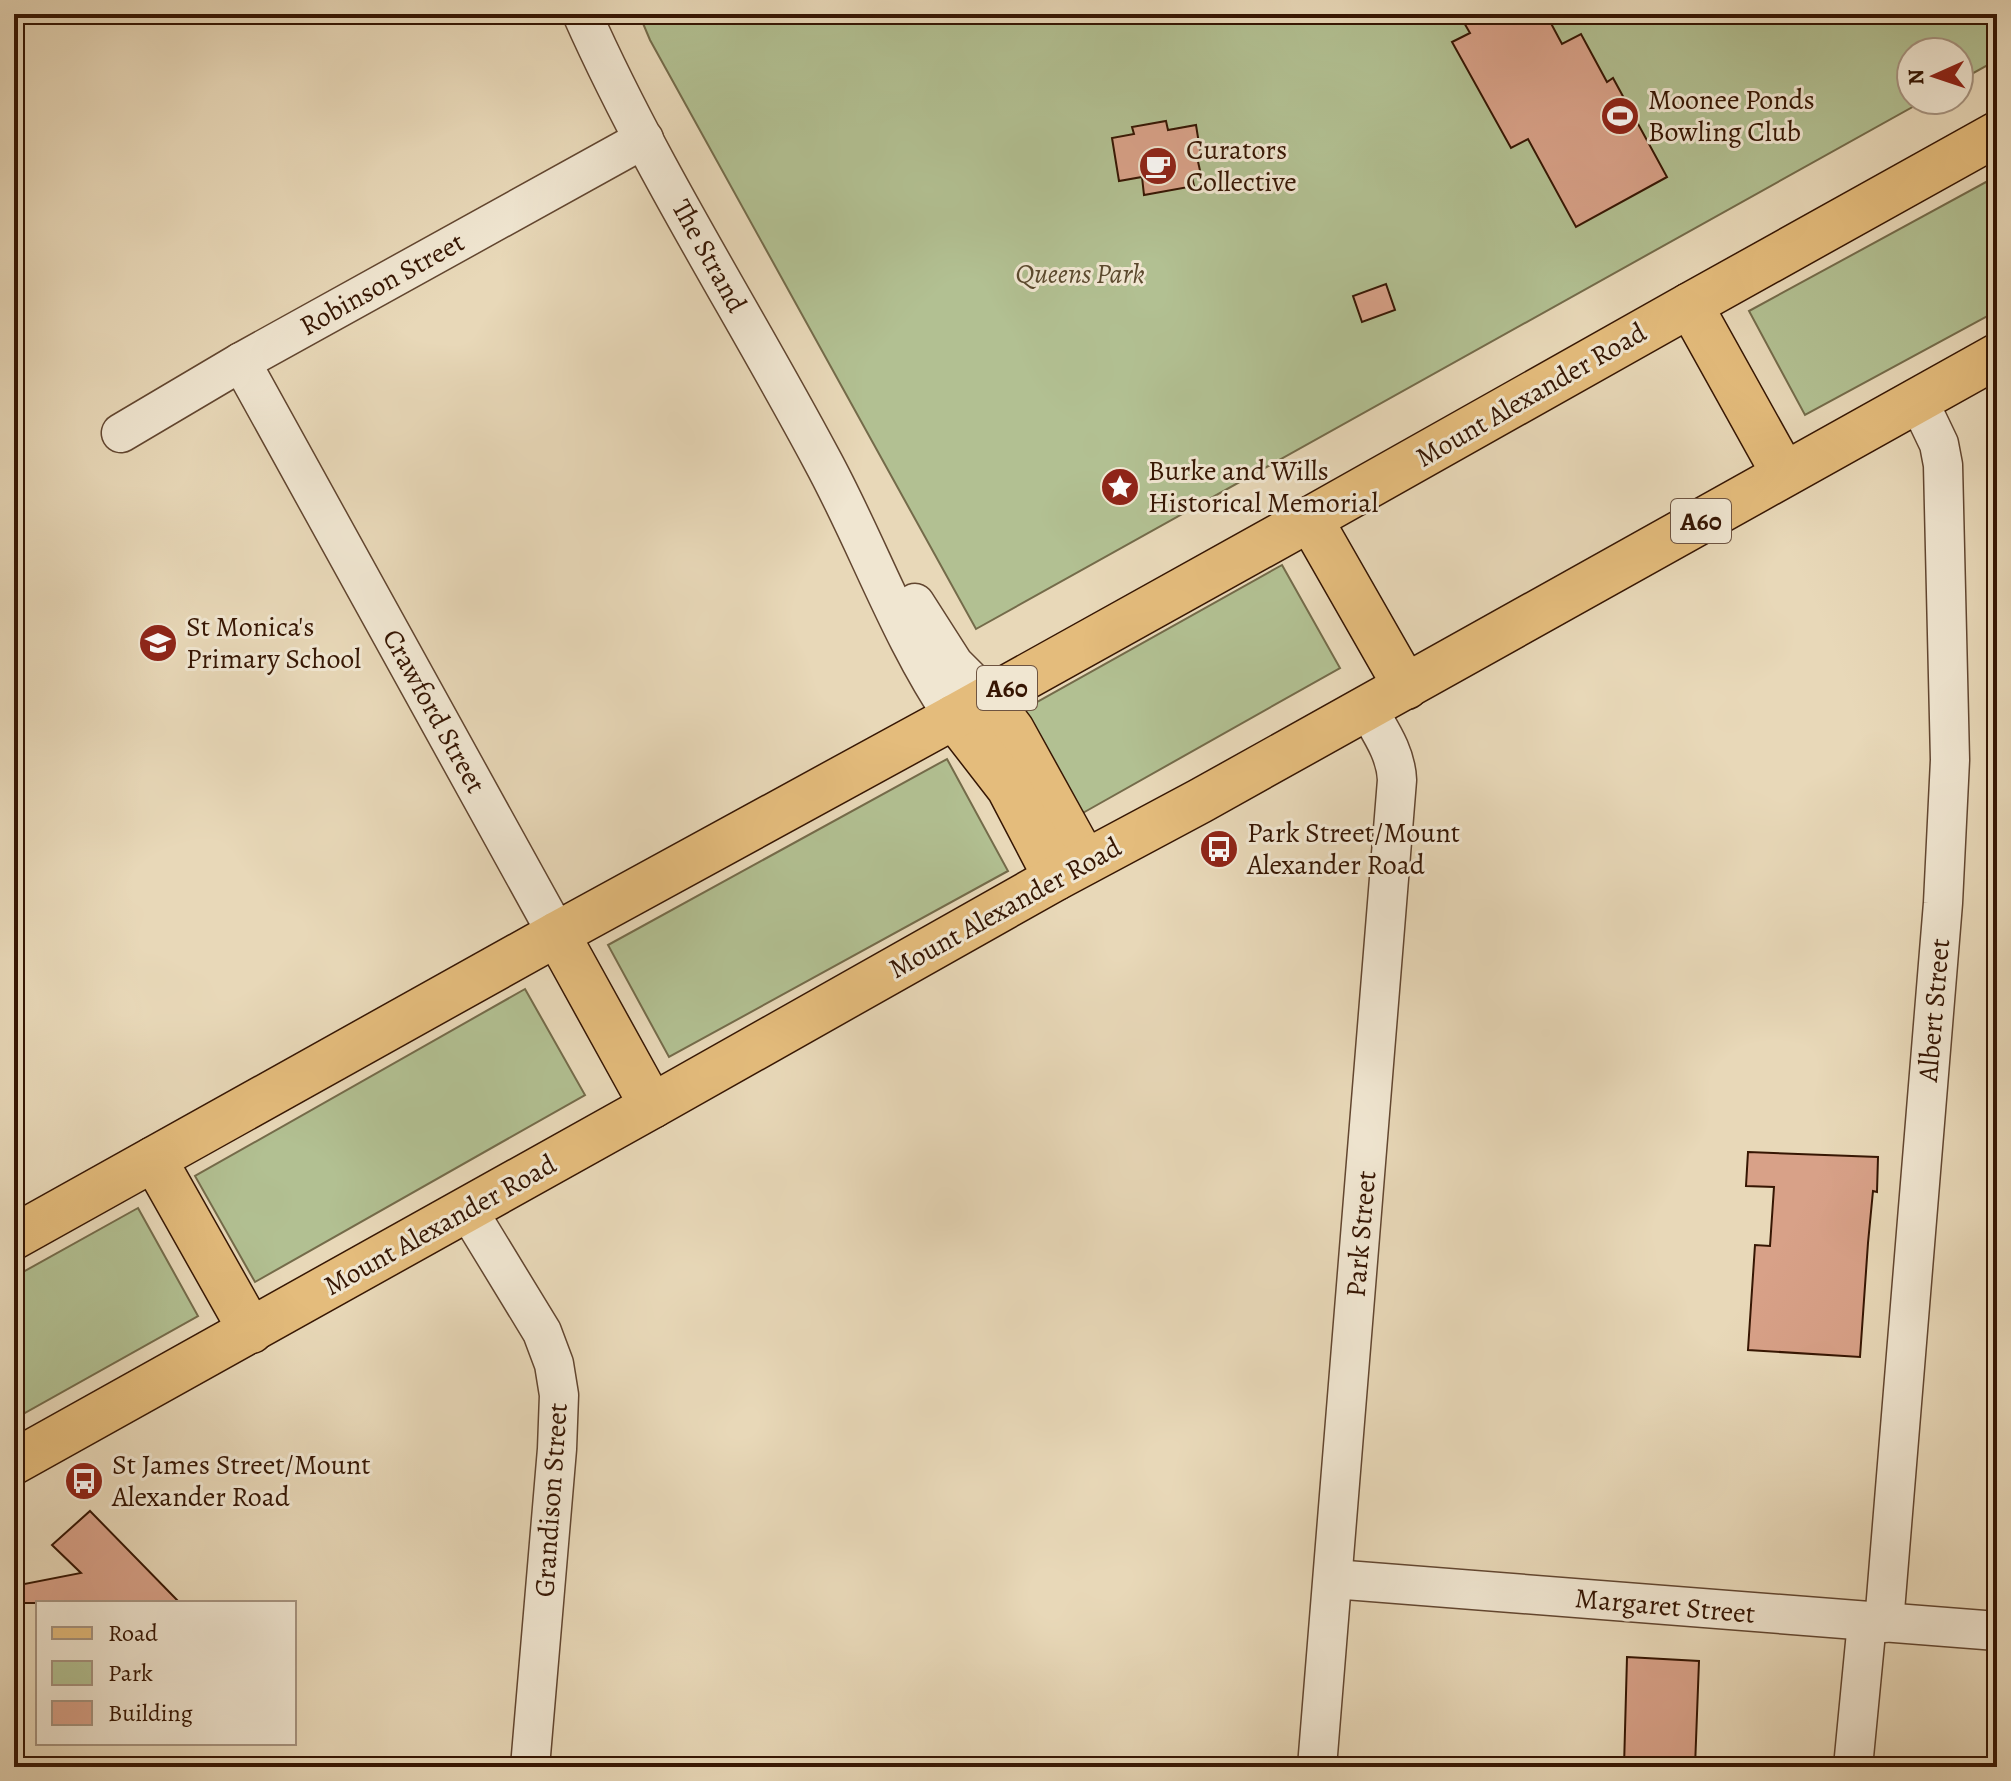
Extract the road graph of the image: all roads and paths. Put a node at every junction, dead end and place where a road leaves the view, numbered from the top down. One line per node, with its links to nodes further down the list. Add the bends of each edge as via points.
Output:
1 (582, 14): 3 (street, The Strand)
2 (1997, 134): 4 (main road, Mount Alexander Road / A60)
3 (644, 139): 6 (street, Robinson Street); 12 (street, The Strand, via 841,495 922,667)
4 (1690, 305): 9 (main road); 10 (main road, Mount Alexander Road / A60)
5 (1997, 356): 7 (main road, Mount Alexander Road / A60)
6 (241, 362): 8 (street, Robinson Street); 15 (street, Crawford Street)
7 (1918, 400): 9 (main road, Mount Alexander Road / A60); 23 (street, Albert Street, via 1943,465 1950,760 1943,903)
8 (121, 433)
9 (1784, 474): 11 (main road, Mount Alexander Road / A60)
10 (1310, 519): 11 (main road); 12 (main road, Mount Alexander Road / A60)
11 (1406, 687): 13 (main road, Mount Alexander Road / A60)
12 (971, 708): 14 (main road, via 1012,730); 15 (main road, Mount Alexander Road / A60)
13 (1367, 708): 14 (main road, Mount Alexander Road / A60); 22 (street, Park Street, via 1393,755 1397,780)
14 (1070, 870): 16 (main road, Mount Alexander Road / A60)
15 (557, 934): 16 (main road); 17 (main road, Mount Alexander Road / A60)
16 (652, 1106): 18 (main road, Mount Alexander Road / A60)
17 (154, 1159): 19 (main road, Mount Alexander Road / A60); 20 (main road)
18 (467, 1209): 20 (main road, Mount Alexander Road / A60); 25 (street, Grandison Street, via 542,1332 559,1395)
19 (14, 1237)
20 (251, 1331): 21 (main road, Mount Alexander Road / A60)
21 (14, 1462)
22 (1333, 1579): 23 (street, Margaret Street); 26 (street, Park Street)
23 (1876, 1622): 24 (street, Margaret Street); 27 (street, Albert Street)
24 (1997, 1631)
25 (530, 1767)
26 (1317, 1767)
27 (1853, 1767)

